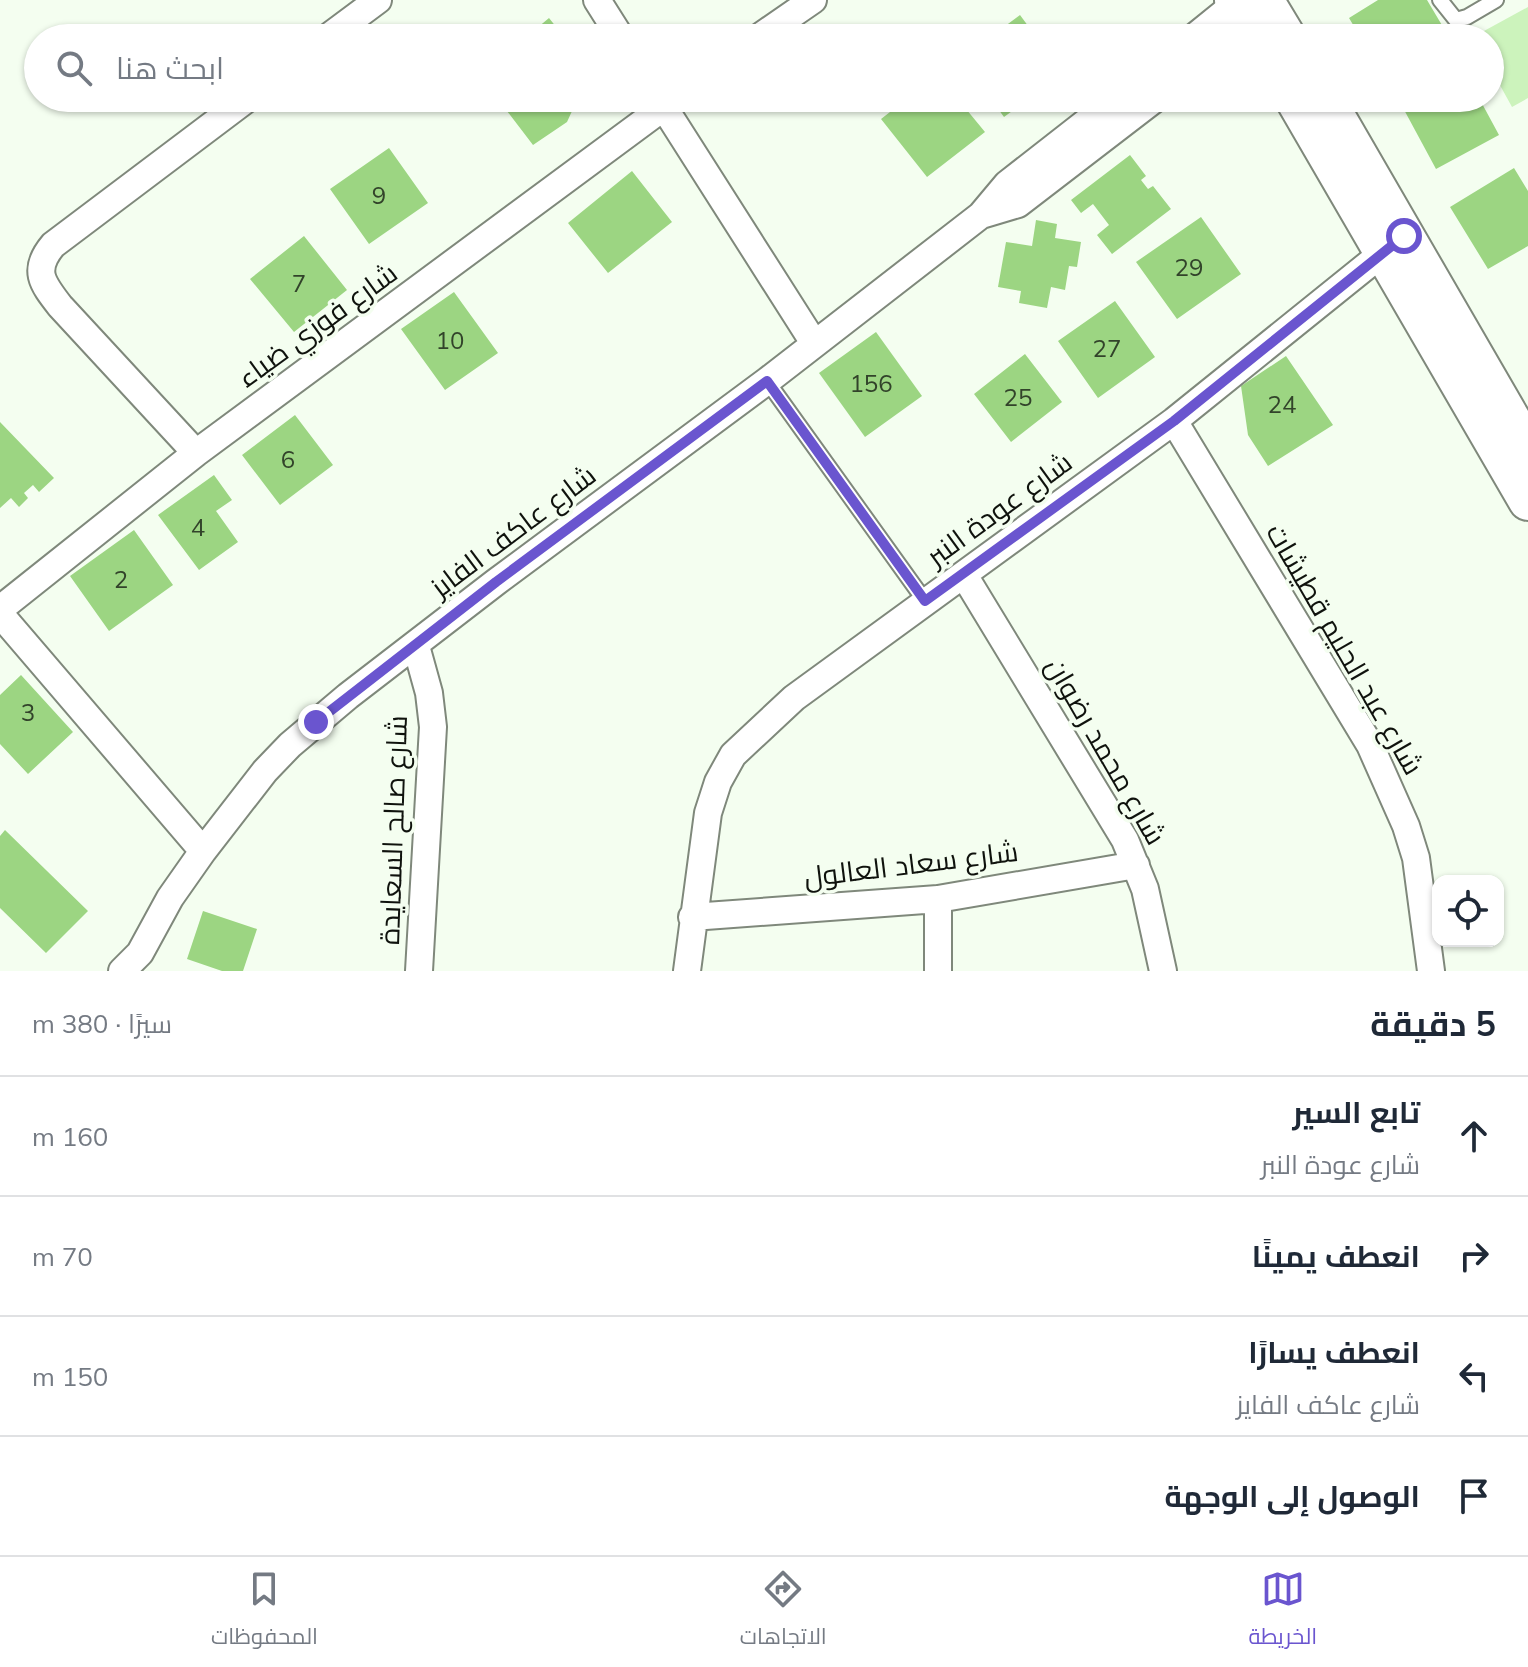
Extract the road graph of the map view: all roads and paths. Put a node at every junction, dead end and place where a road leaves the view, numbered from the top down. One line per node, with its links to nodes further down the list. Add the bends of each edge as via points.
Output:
1 (378, 0): 6 (street)
2 (597, 0): 7 (street)
3 (813, 0): 8 (street)
4 (1440, 0): 5 (lane, via 1456,20)
5 (1496, 0)
6 (346, 24)
7 (612, 24)
8 (778, 24)
9 (229, 112): 22 (street, via 53,245 40,270 44,286 60,306)
10 (651, 112): 22 (street, شارع فوزي ضياء)
11 (673, 112): 18 (street)
12 (1099, 112): 16 (street, شارع عاكف الفايز, via 1007,184)
13 (1138, 112): 16 (street, شارع عاكف الفايز, via 1018,204)
14 (1303, 112): 17 (street)
15 (1331, 112): 17 (street)
16 (981, 215): 18 (street, شارع عاكف الفايز)
17 (1393, 245): 20 (street, شارع عودة النبر); 21 (street); 23 (street)
18 (814, 343): 19 (street, شارع عاكف الفايز)
19 (767, 381): 25 (lane); 27 (street, شارع عاكف الفايز)
20 (1174, 421): 24 (street, شارع عودة النبر); 37 (street, شارع عبد الحليم قطيشات, via 1370,745 1416,858)
21 (1528, 449)
22 (196, 453): 26 (street, شارع فوزي ضياء)
23 (1528, 501)
24 (964, 575): 25 (street, شارع عودة النبر); 29 (street, شارع محمد رضوان, via 1092,782)
25 (925, 601): 31 (street, شارع عودة النبر, via 794,698 733,755 708,813)
26 (0, 612): 28 (street)
27 (416, 646): 28 (street, شارع عاكف الفايز, via 290,745); 33 (street, شارع صالح السعايدة, via 433,727)
28 (203, 851): 32 (street, شارع عاكف الفايز)
29 (1136, 865): 30 (street, شارع سعاد العالول); 36 (street, شارع محمد رضوان)
30 (938, 899): 31 (street, شارع سعاد العالول); 35 (street)
31 (692, 917): 34 (street, شارع عودة النبر)
32 (134, 965)
33 (419, 971)
34 (687, 971)
35 (938, 971)
36 (1163, 971)
37 (1431, 971)

